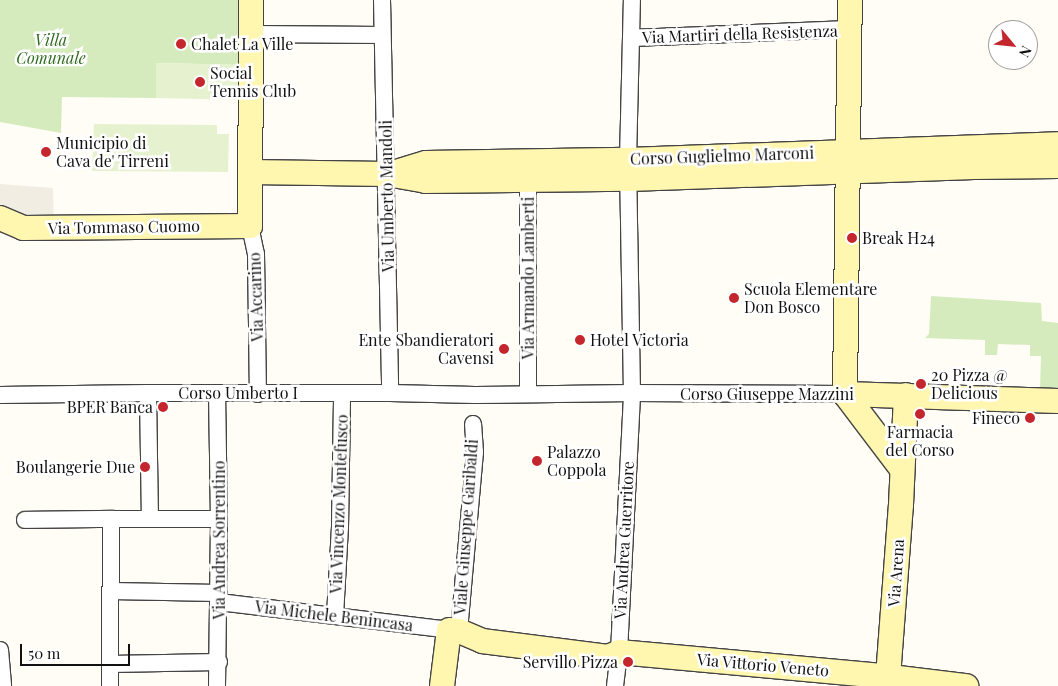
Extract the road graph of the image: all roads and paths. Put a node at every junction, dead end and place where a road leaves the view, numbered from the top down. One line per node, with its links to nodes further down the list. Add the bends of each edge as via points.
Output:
1 (251, 0): 6 (street, Via Accarino)
2 (382, 0): 7 (street, Via Umberto Mandoli)
3 (632, 0): 8 (street, Via Andrea Guerritore)
4 (850, 0): 5 (street)
5 (849, 30): 8 (street, Via Martiri della Resistenza); 11 (street)
6 (251, 34): 7 (street); 15 (street, Via Accarino)
7 (382, 35): 16 (street, Via Umberto Mandoli)
8 (632, 38): 13 (street, Via Andrea Guerritore)
9 (1058, 144): 10 (street, Corso Guglielmo Marconi)
10 (974, 157): 11 (street, Corso Guglielmo Marconi); 12 (street, Corso Guglielmo Marconi)
11 (848, 161): 13 (street, Corso Guglielmo Marconi); 26 (street)
12 (1058, 166)
13 (629, 170): 14 (street, Corso Guglielmo Marconi); 22 (street, Via Andrea Guerritore)
14 (528, 171): 16 (street, Corso Guglielmo Marconi, via 425,181); 25 (street, Via Armando Lamberti)
15 (250, 172): 16 (street, Corso Guglielmo Marconi); 18 (street, Via Accarino)
16 (387, 174): 21 (street, Via Umberto Mandoli)
17 (0, 218): 18 (street, Via Tommaso Cuomo, via 22,228)
18 (250, 226): 24 (street, Via Accarino, via 256,254)
19 (148, 393): 23 (street, Corso Umberto I); 27 (street, Corso Umberto I); 35 (street)
20 (342, 393): 21 (street, Corso Umberto I); 24 (street, Corso Umberto I); 40 (street, Via Vincenzo Montefusco)
21 (390, 393): 29 (street, Corso Umberto I)
22 (632, 393): 25 (street, Corso Giuseppe Mazzini); 26 (street, Corso Giuseppe Mazzini); 43 (street, Via Andrea Guerritore)
23 (218, 394): 24 (street, Corso Umberto I); 36 (street, Via Andrea Sorrentino)
24 (258, 394)
25 (528, 394): 29 (street, Corso Giuseppe Mazzini)
26 (845, 394): 28 (street, Corso Giuseppe Mazzini); 32 (street)
27 (0, 395)
28 (897, 395): 30 (street, Corso Giuseppe Mazzini); 32 (street, via 876,403 872,412); 33 (street, Via Arena)
29 (475, 396)
30 (1058, 401)
31 (473, 424): 41 (street, Viale Giuseppe Garibaldi, via 475,452)
32 (872, 428): 33 (street)
33 (902, 469): 46 (street, Via Arena)
34 (112, 519): 35 (street); 37 (street); 38 (street)
35 (150, 519): 36 (street)
36 (219, 519): 39 (street, Via Andrea Sorrentino)
37 (25, 520)
38 (111, 591): 39 (street, Via Michele Benincasa); 45 (street)
39 (219, 598): 40 (street, Via Michele Benincasa); 44 (street, Via Andrea Sorrentino)
40 (335, 616): 41 (street, Via Michele Benincasa)
41 (454, 631): 43 (street, Via Vittorio Veneto, via 482,641 608,657); 50 (street, Viale Giuseppe Garibaldi); 51 (street, Viale Giuseppe Garibaldi)
42 (0, 650): 47 (street)
43 (619, 652): 46 (street, Via Vittorio Veneto); 52 (street, Via Andrea Guerritore)
44 (219, 662): 45 (street); 49 (street, Via Andrea Sorrentino)
45 (110, 664): 48 (street)
46 (888, 677): 53 (street, Via Vittorio Veneto)
47 (3, 686)
48 (110, 686)
49 (217, 686)
50 (442, 686)
51 (452, 686)
52 (615, 686)
53 (966, 686)

